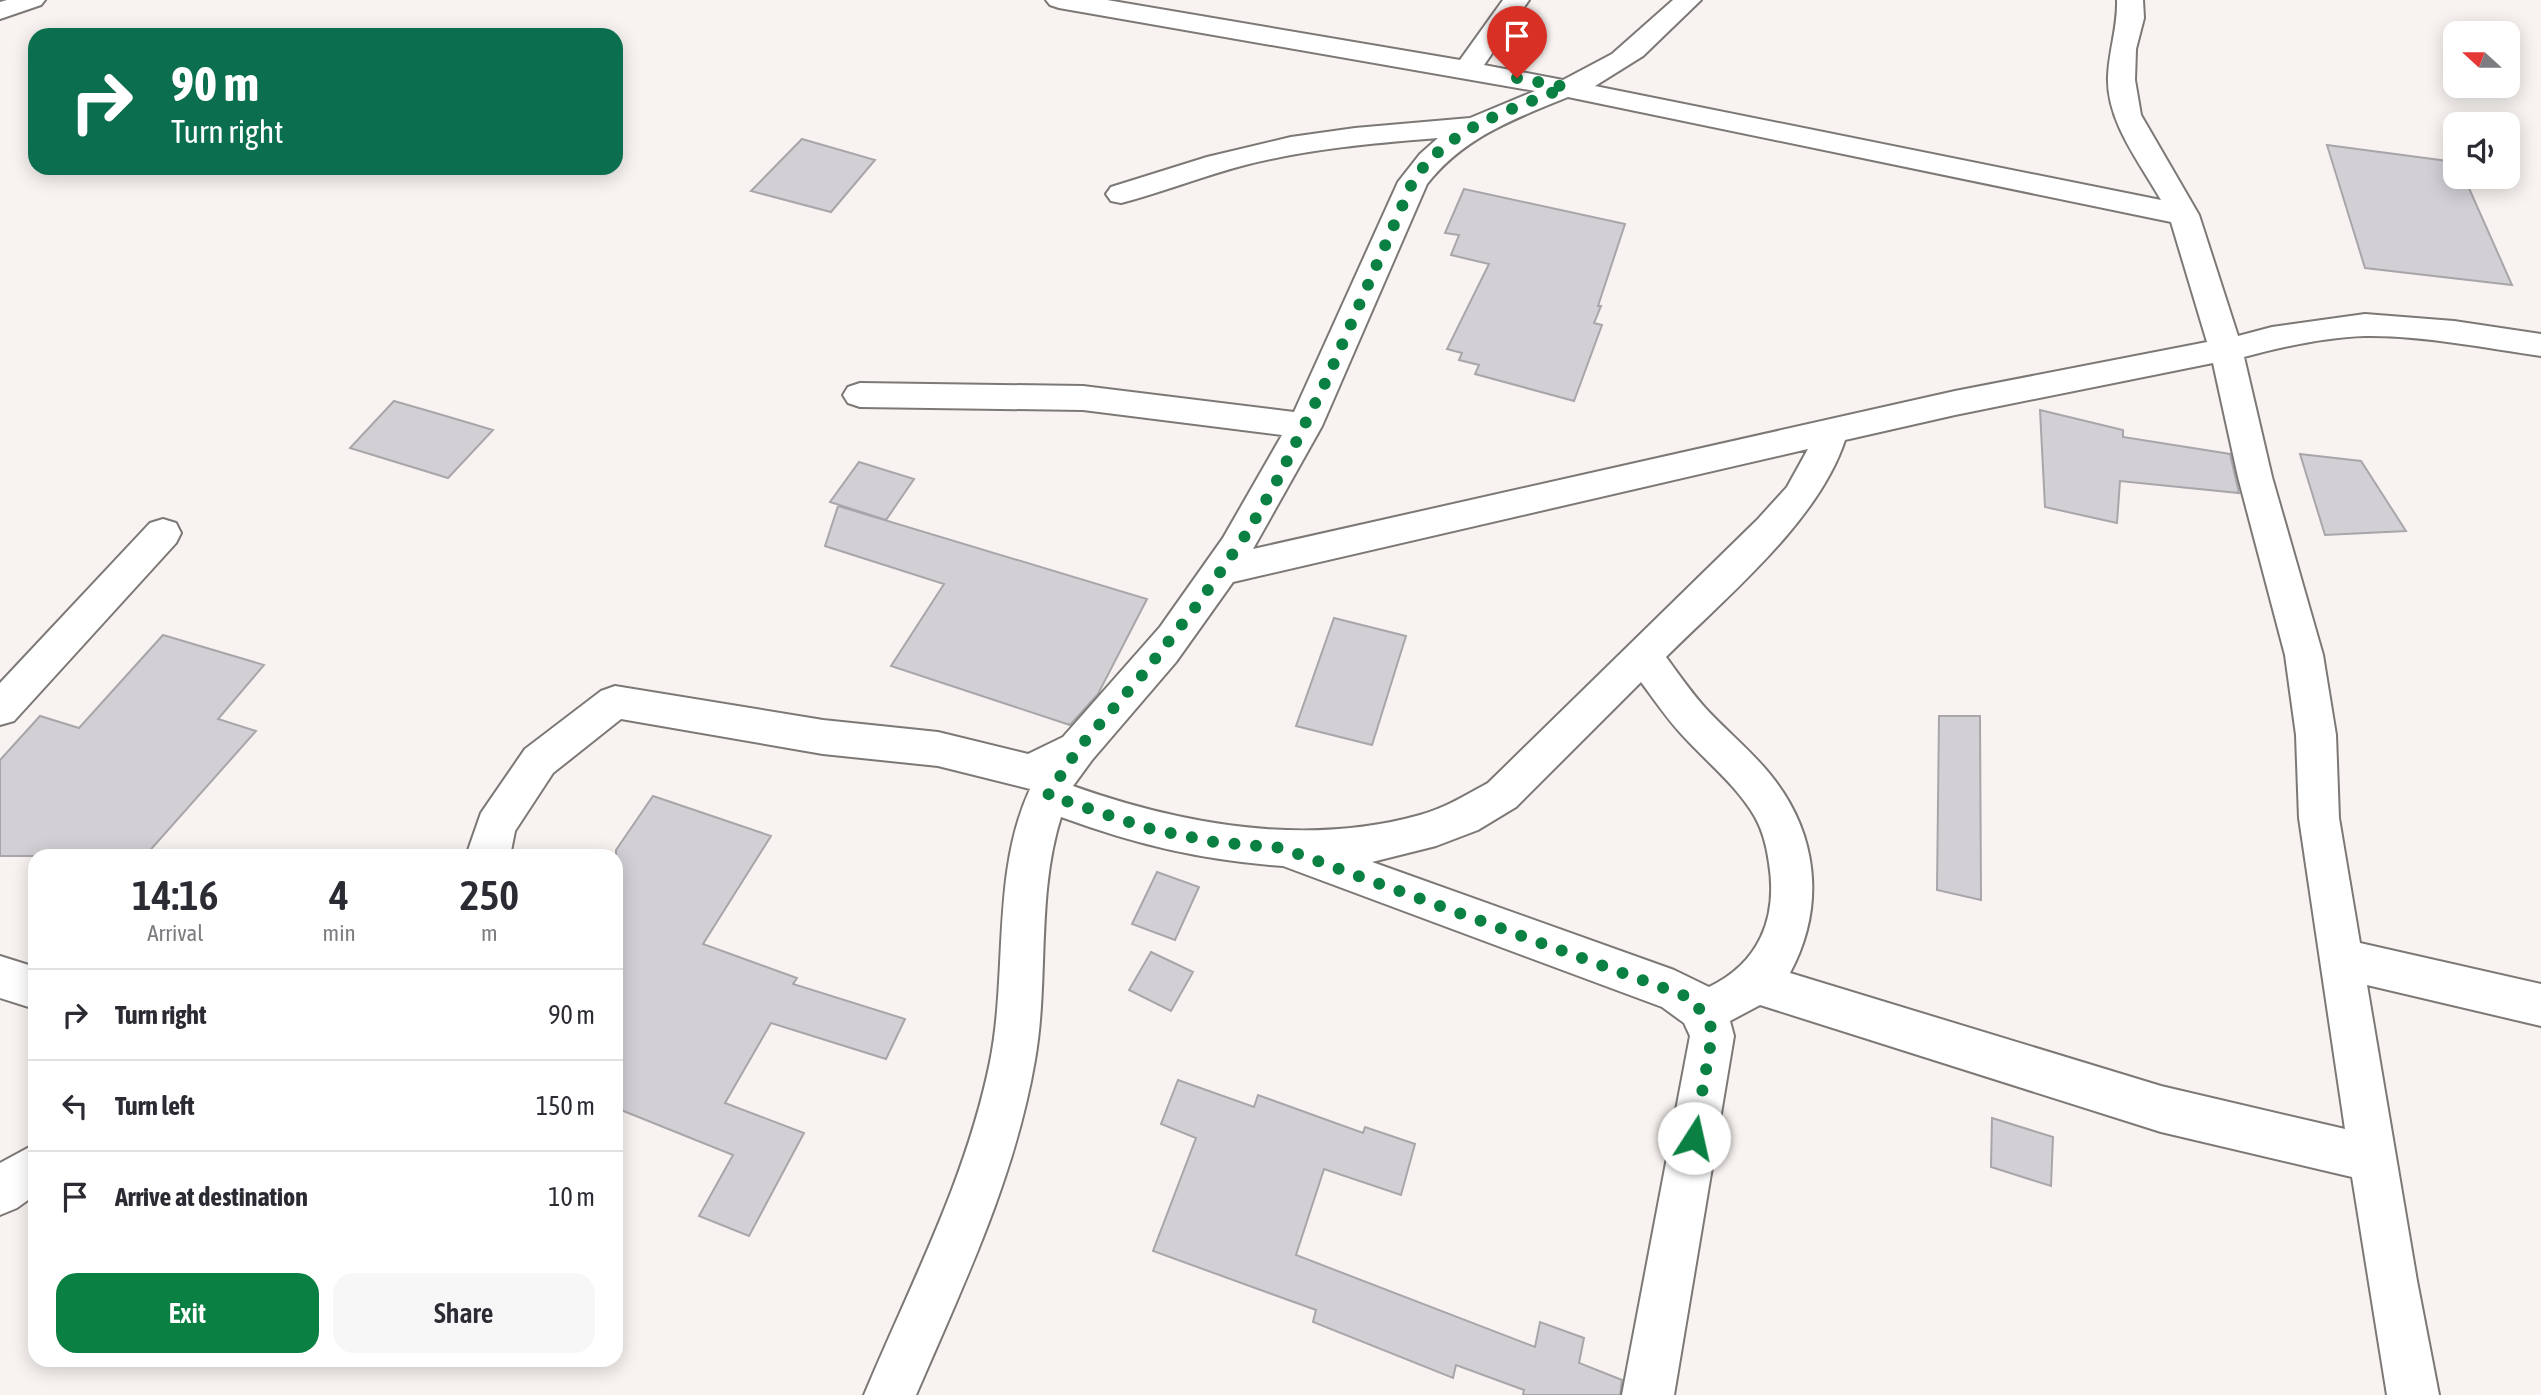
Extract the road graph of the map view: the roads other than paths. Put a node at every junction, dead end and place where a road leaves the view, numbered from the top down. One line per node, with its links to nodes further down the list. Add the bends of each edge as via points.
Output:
1 (32, 0): 6 (street)
2 (1059, 0): 7 (street)
3 (1516, 0): 7 (street)
4 (1688, 0): 8 (street, via 1620,62)
5 (2130, 0): 11 (street, via 2121,65 2127,116)
6 (0, 11)
7 (1468, 69): 8 (street)
8 (1566, 87): 9 (street); 11 (street)
9 (1471, 127): 10 (street, via 1370,135 1265,152); 15 (street, via 1434,154 1413,181)
10 (1121, 194)
11 (2184, 215): 13 (street)
12 (2541, 345): 13 (street, via 2365,325 2272,338)
13 (2226, 350): 16 (street); 25 (street, via 2304,655 2316,734 2319,818)
14 (860, 395): 15 (street, via 1083,398)
15 (1305, 426): 18 (street)
16 (1831, 431): 18 (street); 19 (street, via 1814,477 1795,505)
17 (163, 533): 20 (street)
18 (1222, 570): 21 (street, via 1144,673)
19 (1643, 656): 23 (street, via 1502,795 1478,811 1425,833 1340,847); 27 (street, via 1769,805 1783,835 1794,902 1788,932 1775,959)
20 (0, 709)
21 (1078, 749): 22 (street); 24 (street, via 1030,772 938,749 823,737 615,702 539,761 495,826)
22 (1048, 795): 23 (street, via 1147,828 1214,842); 34 (street, via 1025,887 1021,999 999,1124 961,1231)
23 (1282, 848): 30 (street, via 1691,998)
24 (491, 849)
25 (2343, 959): 29 (street); 31 (street)
26 (0, 977): 28 (street)
27 (1755, 983): 30 (street); 31 (street, via 2161,1109)
28 (28, 986)
29 (2541, 1004)
30 (1703, 1011): 35 (street, via 1712,1036)
31 (2374, 1158): 36 (street)
32 (28, 1172): 33 (street)
33 (0, 1191)
34 (890, 1395)
35 (1648, 1395)
36 (2413, 1395)

